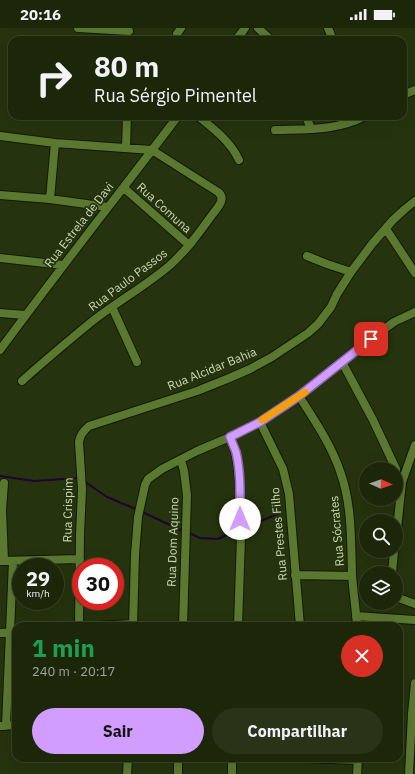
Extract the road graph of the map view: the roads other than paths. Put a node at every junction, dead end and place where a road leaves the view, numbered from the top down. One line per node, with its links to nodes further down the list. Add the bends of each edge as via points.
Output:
1 (78, 28): 3 (street)
2 (258, 28): 4 (street)
3 (129, 30)
4 (267, 36)
5 (127, 120): 14 (street)
6 (175, 120): 15 (street, Rua Estrela de Davi)
7 (203, 120): 16 (street, via 223,137)
8 (308, 120): 10 (street)
9 (355, 120): 10 (street, via 331,128)
10 (311, 129): 11 (street)
11 (275, 130)
12 (0, 136): 13 (street)
13 (55, 143): 14 (street); 19 (street)
14 (126, 148): 15 (street)
15 (152, 150): 17 (street, Rua Estrela de Davi); 23 (street, Rua Paulo Passos, via 221,194 221,203)
16 (239, 160)
17 (124, 188): 21 (street, Rua Estrela de Davi); 23 (street, Rua Comuna)
18 (0, 195): 19 (street)
19 (50, 200): 21 (street)
20 (415, 201): 22 (street, Rua Alcidar Bahia)
21 (108, 207): 26 (street, Rua Estrela de Davi)
22 (386, 229): 27 (street, Rua Alcidar Bahia); 28 (street)
23 (189, 245): 29 (street, Rua Paulo Passos, via 168,267)
24 (307, 256): 27 (street)
25 (0, 258): 26 (street)
26 (63, 265): 32 (street, Rua Estrela de Davi)
27 (351, 272): 40 (street, Rua Alcidar Bahia, via 318,324 272,357 197,391 89,426 82,432)
28 (415, 273)
29 (112, 307): 34 (street); 36 (street, Rua Paulo Passos)
30 (415, 312): 35 (street, via 394,322)
31 (0, 313): 32 (street)
32 (26, 315): 33 (street, Rua Estrela de Davi)
33 (0, 350)
34 (137, 362)
35 (342, 362): 37 (street); 43 (street)
36 (22, 380)
37 (299, 396): 38 (street); 50 (street, Rua Sócrates, via 341,473 351,528)
38 (260, 422): 39 (street); 49 (street, Rua Prestes Filho, via 283,469 290,494)
39 (230, 437): 42 (street); 61 (street, via 238,466 240,494)
40 (79, 442): 47 (street, Rua Crispim, via 82,490)
41 (415, 445): 44 (street)
42 (181, 460): 59 (street, via 153,474 145,484 138,517); 60 (street, Rua Dom Aquino, via 187,495)
43 (393, 462)
44 (403, 479)
45 (4, 483): 46 (street)
46 (1, 510): 48 (street)
47 (80, 558)
48 (2, 561)
49 (295, 575): 50 (street); 62 (street, Rua Prestes Filho)
50 (352, 576): 55 (street, Rua Sócrates)
51 (403, 600): 52 (street)
52 (415, 604)
53 (13, 610): 57 (street)
54 (79, 610): 58 (street, Rua Crispim)
55 (356, 616): 56 (street); 63 (street, Rua Sócrates)
56 (415, 620)
57 (13, 622)
58 (79, 622)
59 (133, 622)
60 (183, 622)
61 (238, 622)
62 (300, 622)
63 (357, 622)
64 (12, 632): 65 (street)
65 (0, 633)
66 (12, 641): 68 (street)
67 (415, 683): 77 (street)
68 (3, 726)
69 (128, 762): 73 (street)
70 (178, 762): 74 (street)
71 (232, 762): 75 (street)
72 (358, 762): 76 (street)
73 (127, 774)
74 (178, 774)
75 (232, 774)
76 (358, 774)
77 (409, 774)

